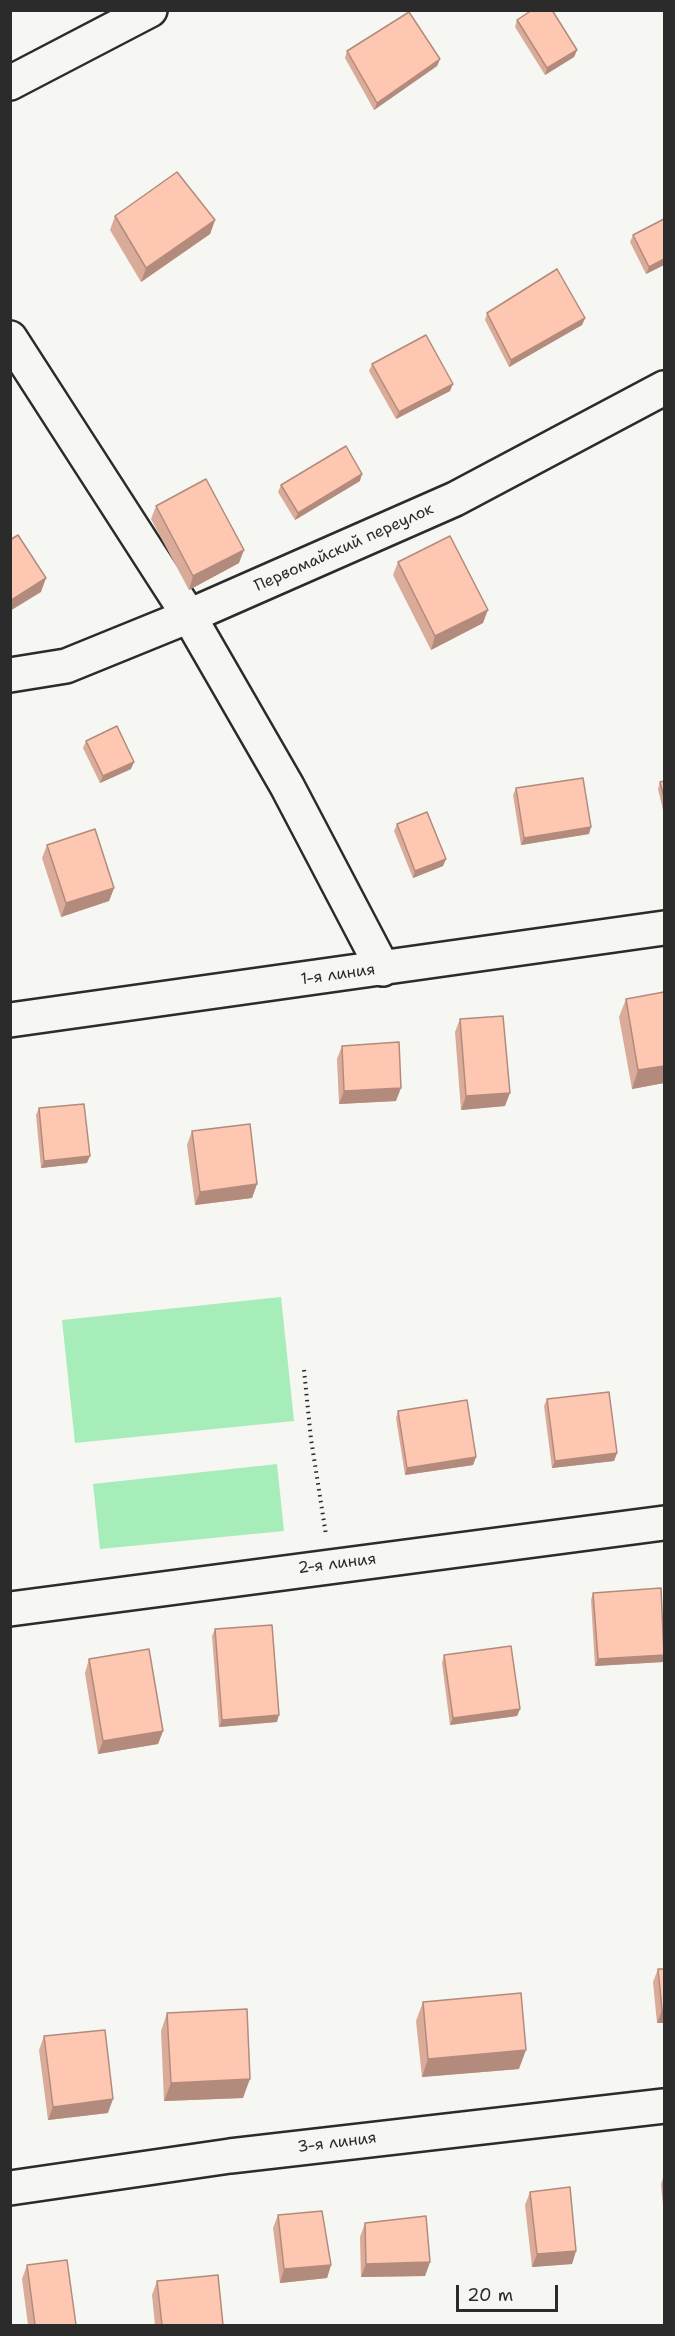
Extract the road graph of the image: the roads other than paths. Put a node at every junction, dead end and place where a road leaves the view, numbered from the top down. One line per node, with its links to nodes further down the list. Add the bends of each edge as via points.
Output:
1 (150, 10): 2 (street)
2 (10, 83)
3 (10, 338): 5 (street)
4 (664, 388): 5 (street, Первомайский переулок, via 455,499)
5 (189, 616): 6 (street, Первомайский переулок, via 66,666); 8 (street, via 287,786)
6 (10, 675)
7 (664, 928): 8 (street, 1-я линия)
8 (383, 969): 9 (street, 1-я линия)
9 (10, 1020)
10 (664, 1523): 11 (street, 2-я линия)
11 (10, 1609)
12 (664, 2106): 13 (street, 3-я линия, via 230,2156)
13 (10, 2188)

